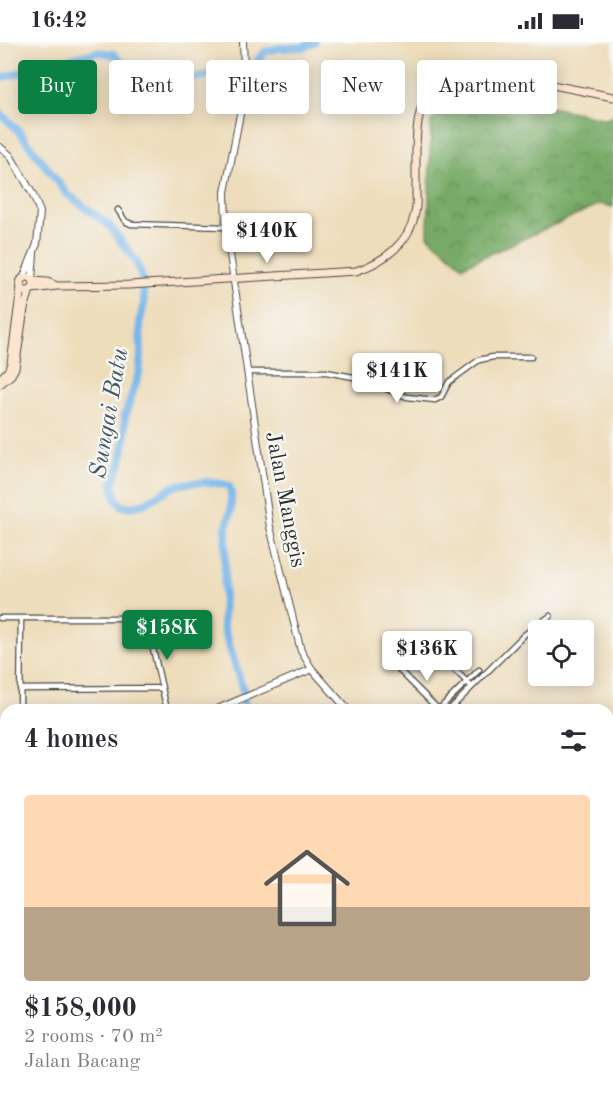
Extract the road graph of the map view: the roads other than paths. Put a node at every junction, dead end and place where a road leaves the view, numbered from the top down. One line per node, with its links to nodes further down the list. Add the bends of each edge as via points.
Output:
1 (243, 42): 5 (street, Jalan Manggis, via 245,88 225,192)
2 (613, 97): 8 (main road, via 482,71 446,76 426,94 418,123 416,213 407,234 384,259 356,271)
3 (0, 147): 6 (street, via 10,155 39,208 40,225)
4 (118, 210): 5 (street, via 130,224)
5 (226, 227): 8 (street, Jalan Manggis)
6 (34, 250): 7 (street); 9 (street)
7 (22, 279): 9 (main road, via 28,277); 10 (main road)
8 (233, 279): 9 (main road); 12 (street, Jalan Manggis)
9 (32, 285): 10 (main road, via 26,291); 14 (main road, via 24,309 15,368)
10 (21, 287): 13 (main road, via 11,363)
11 (531, 357): 12 (street, via 479,360 448,381 441,397 435,400 407,397 359,378 326,372)
12 (247, 372): 19 (street, Jalan Manggis, via 270,527 298,642)
13 (0, 379)
14 (0, 384)
15 (550, 616): 23 (street, via 524,635)
16 (0, 618): 17 (street)
17 (21, 619): 24 (street, via 146,618); 25 (street)
18 (420, 635): 22 (street)
19 (312, 669): 28 (street); 29 (street, Jalan Manggis)
20 (479, 670): 22 (street)
21 (400, 671): 30 (street)
22 (467, 682): 23 (street); 31 (street)
23 (472, 687): 32 (street)
24 (162, 688): 25 (street); 27 (street)
25 (20, 689): 26 (street)
26 (20, 704)
27 (166, 704)
28 (228, 704)
29 (343, 704)
30 (433, 704)
31 (443, 704)
32 (455, 704)

